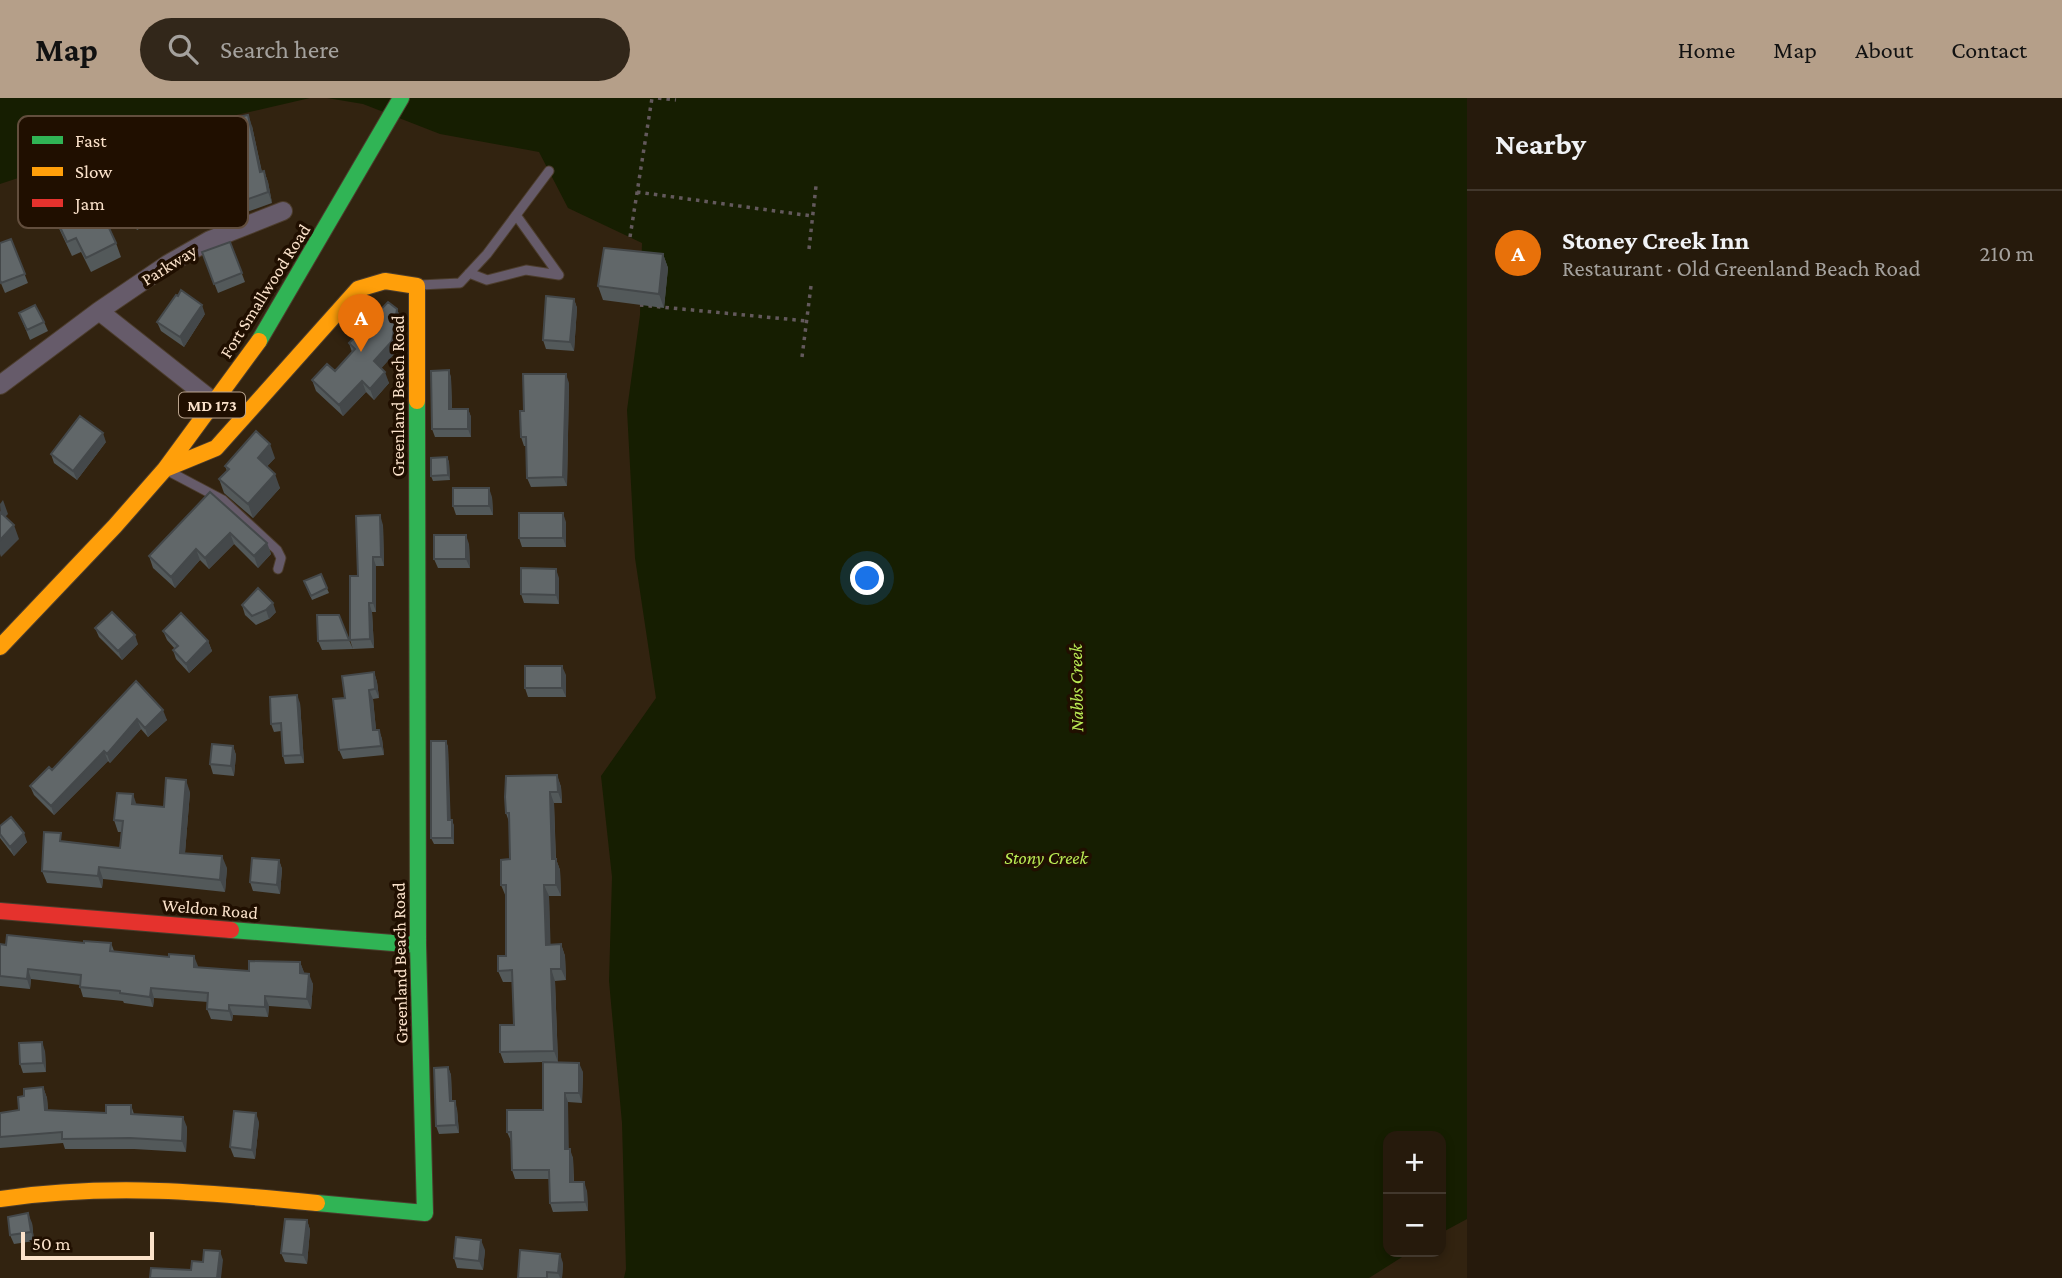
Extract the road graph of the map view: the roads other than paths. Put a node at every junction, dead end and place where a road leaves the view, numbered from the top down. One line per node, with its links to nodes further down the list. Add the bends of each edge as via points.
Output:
1 (401, 98): 10 (street, Fort Smallwood Road / MD 173, via 260,342)
2 (549, 171): 4 (lane)
3 (283, 211): 5 (street, Parkway)
4 (516, 215): 7 (lane); 7 (lane, via 559,275 526,270 487,280)
5 (248, 225)
6 (240, 228): 9 (street, Parkway, via 168,264)
7 (469, 273): 8 (lane, via 460,283)
8 (417, 286): 12 (street, via 385,281 358,289); 18 (street, Greenland Beach Road)
9 (99, 311): 11 (street, Parkway); 13 (street)
10 (238, 370): 12 (street); 13 (street, Fort Smallwood Road / MD 173)
11 (0, 385)
12 (272, 387): 14 (street, via 216,448)
13 (214, 402): 14 (street, Fort Smallwood Road / MD 173)
14 (164, 469): 15 (lane, via 223,500 277,550 281,558); 16 (street, Fort Smallwood Road / MD 173)
15 (278, 569)
16 (0, 648)
17 (0, 911): 18 (street, Weldon Road)
18 (418, 945): 19 (street, Greenland Beach Road, via 425,1213 192,1191 62,1191)
19 (0, 1199)

